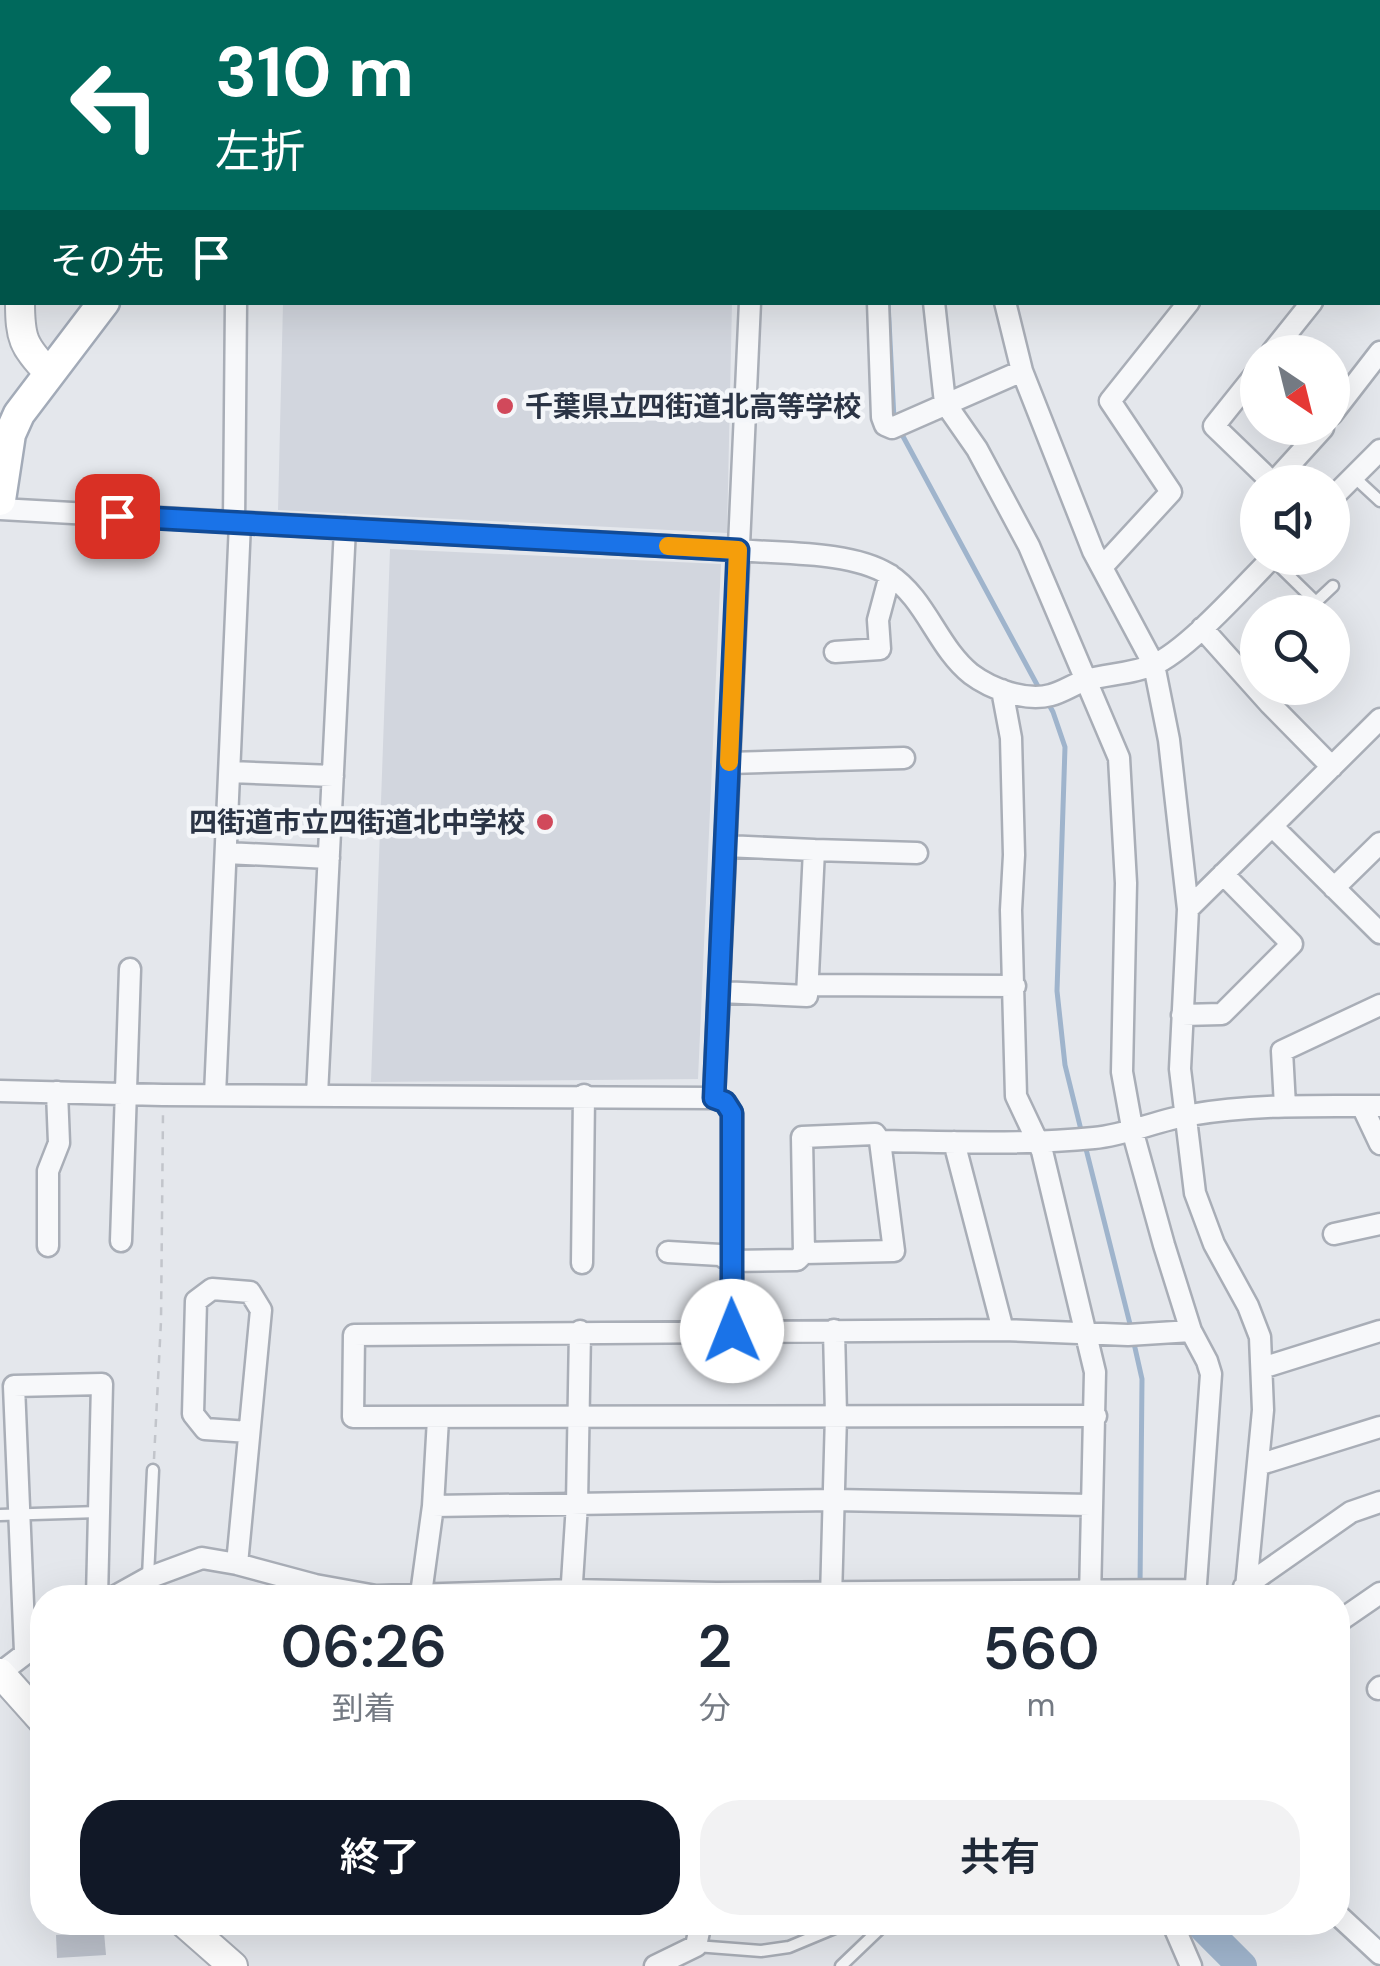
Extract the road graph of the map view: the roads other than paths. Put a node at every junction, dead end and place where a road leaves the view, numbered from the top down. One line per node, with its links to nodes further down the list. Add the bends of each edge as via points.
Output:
1 (20, 305): 13 (street, via 27,351)
2 (102, 305): 13 (main road)
3 (236, 305): 26 (street)
4 (750, 305): 28 (street)
5 (878, 305): 16 (street, via 885,426)
6 (934, 305): 16 (street)
7 (1006, 305): 12 (street)
8 (1186, 305): 29 (street, via 1110,401 1171,492)
9 (1310, 305): 10 (street)
10 (1286, 335)
11 (1380, 352): 14 (street)
12 (1022, 371): 16 (street); 29 (street)
13 (48, 372): 23 (main road, via 10,434)
14 (1350, 391)
15 (1240, 394): 19 (street, via 1214,426)
16 (945, 403): 37 (street, via 1029,546)
17 (1307, 445): 20 (street)
18 (1380, 450): 21 (street)
19 (1255, 465)
20 (1288, 465)
21 (1354, 476): 22 (street); 24 (lane)
22 (1350, 480)
23 (0, 500)
24 (1380, 501)
25 (0, 510): 26 (street)
26 (237, 522): 27 (street); 43 (street)
27 (346, 528): 28 (street); 44 (street)
28 (738, 550): 30 (street, via 858,561); 41 (street)
29 (1102, 568): 36 (street)
30 (890, 575): 35 (street, via 878,620 880,649); 38 (street, via 970,673)
31 (1255, 575): 34 (street)
32 (1289, 575): 33 (lane, via 1316,602)
33 (1333, 586)
34 (1202, 628): 36 (street); 42 (street)
35 (835, 652)
36 (1154, 665): 37 (street); 54 (street)
37 (1085, 680): 38 (street, via 1044,696); 72 (street, via 1120,758 1126,884 1122,1072)
38 (1002, 690): 58 (street, via 1011,738)
39 (1379, 722): 42 (street)
40 (904, 758): 41 (street)
41 (729, 762): 47 (street)
42 (1332, 766): 45 (street)
43 (230, 772): 44 (street); 49 (street)
44 (333, 776): 51 (street)
45 (1272, 826): 52 (street); 53 (street)
46 (1380, 843): 53 (street)
47 (726, 846): 48 (street); 59 (street)
48 (814, 850): 50 (street); 57 (street)
49 (226, 852): 51 (street); 67 (street)
50 (917, 853)
51 (328, 858): 65 (street)
52 (1223, 874): 54 (street); 61 (street, via 1292,944 1222,1014)
53 (1334, 888): 55 (street)
54 (1188, 909): 61 (street)
55 (1380, 933)
56 (130, 969): 64 (street)
57 (808, 986): 58 (street); 59 (street, via 807,996)
58 (1015, 986): 73 (street, via 1016,1096)
59 (720, 992): 68 (street)
60 (1380, 1005): 69 (street, via 1282,1051)
61 (1182, 1015): 71 (street, via 1180,1069)
62 (0, 1091): 63 (street)
63 (57, 1092): 64 (street); 80 (street)
64 (126, 1094): 67 (street); 79 (street)
65 (316, 1095): 66 (street); 67 (street)
66 (584, 1095): 68 (street); 84 (street)
67 (216, 1096)
68 (714, 1098): 83 (street, via 732,1113)
69 (1285, 1106): 70 (street); 71 (street)
70 (1371, 1106): 76 (street)
71 (1188, 1115): 72 (street); 92 (street, via 1195,1193 1260,1337)
72 (1133, 1133): 73 (street); 90 (street)
73 (1036, 1139): 75 (street); 91 (street)
74 (880, 1141): 75 (street); 82 (street, via 874,1134 802,1137); 82 (street, via 894,1251)
75 (954, 1142): 86 (street)
76 (1380, 1144)
77 (1380, 1224): 78 (street)
78 (1334, 1234)
79 (122, 1241)
80 (48, 1246)
81 (668, 1252): 83 (street)
82 (804, 1253): 83 (street, via 796,1260)
83 (730, 1261): 89 (street)
84 (582, 1263)
85 (834, 1330): 86 (street); 89 (street); 93 (street)
86 (1004, 1330): 91 (street)
87 (1380, 1330): 92 (street)
88 (580, 1331): 89 (street); 95 (street, via 354,1335 352,1416); 96 (street)
89 (732, 1331)
90 (1191, 1331): 91 (street); 117 (street, via 1211,1374)
91 (1087, 1335): 94 (street)
92 (1262, 1368): 99 (street)
93 (836, 1415): 94 (street); 96 (street); 101 (street)
94 (1096, 1416): 104 (street)
95 (438, 1418): 96 (street); 105 (street)
96 (577, 1418): 103 (street)
97 (1380, 1427): 99 (street)
98 (249, 1432): 98 (street, via 260,1310 250,1292 212,1290 196,1301 193,1414 205,1429); 108 (street)
99 (1258, 1465): 118 (street)
100 (153, 1470): 109 (lane)
101 (834, 1500): 103 (street); 104 (street); 115 (street)
102 (1380, 1502): 119 (street, via 1351,1512)
103 (578, 1504): 105 (street); 114 (street)
104 (1090, 1504): 116 (street)
105 (433, 1506): 113 (street)
106 (99, 1512): 107 (lane); 107 (street, via 102,1384 14,1386); 110 (street)
107 (10, 1515): 122 (street)
108 (237, 1564): 109 (street, via 202,1558); 112 (street)
109 (148, 1578): 111 (street)
110 (96, 1585)
111 (135, 1585)
112 (314, 1585)
113 (422, 1585)
114 (573, 1585)
115 (831, 1585)
116 (1089, 1585)
117 (1195, 1585)
118 (1245, 1585)
119 (1253, 1585)
120 (1380, 1592): 121 (street)
121 (1350, 1613)
122 (30, 1625)
123 (30, 1650): 124 (street)
124 (0, 1673): 125 (street)
125 (30, 1707)
126 (1350, 1926): 133 (street)
127 (199, 1935): 134 (street)
128 (699, 1935): 132 (street)
129 (816, 1935): 132 (lane, via 761,1951)
130 (873, 1935): 136 (lane)
131 (1177, 1935): 137 (street)
132 (696, 1946): 135 (street)
133 (1380, 1954)
134 (234, 1966)
135 (655, 1966)
136 (841, 1966)
137 (1190, 1966)

